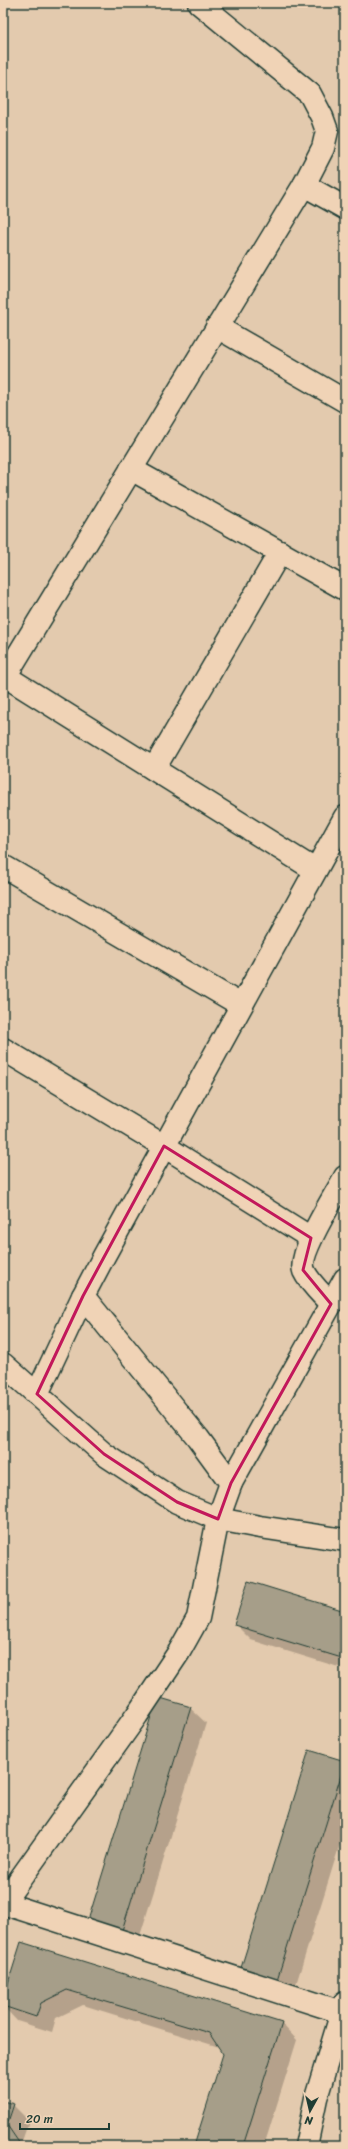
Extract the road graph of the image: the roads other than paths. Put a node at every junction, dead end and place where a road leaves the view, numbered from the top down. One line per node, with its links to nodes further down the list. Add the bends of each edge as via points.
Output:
1 (199, 3): 2 (street, via 310,94 327,131 323,148)
2 (304, 185): 3 (street); 4 (street)
3 (345, 208)
4 (217, 327): 5 (street); 6 (street)
5 (345, 401)
6 (131, 469): 7 (street); 9 (street)
7 (280, 552): 8 (street); 10 (street)
8 (345, 588)
9 (4, 678): 10 (street)
10 (154, 769): 13 (street)
11 (345, 817): 13 (street)
12 (3, 866): 14 (street)
13 (315, 870): 14 (street)
14 (241, 1005): 16 (street)
15 (3, 1049): 16 (street)
16 (164, 1146): 18 (street); 20 (street)
17 (345, 1177): 18 (street)
18 (311, 1238): 21 (street, via 303,1260 303,1270)
19 (345, 1279): 21 (street)
20 (83, 1296): 23 (street); 24 (street, via 198,1438)
21 (334, 1310): 24 (street)
22 (3, 1364): 23 (street)
23 (37, 1394): 25 (street, via 104,1454 177,1502)
24 (231, 1483): 25 (street)
25 (218, 1519): 26 (street); 27 (street, via 198,1618 183,1645 137,1715)
26 (345, 1540)
27 (3, 1903): 28 (street)
28 (343, 2007): 29 (street, via 316,2098)
29 (306, 2146)

